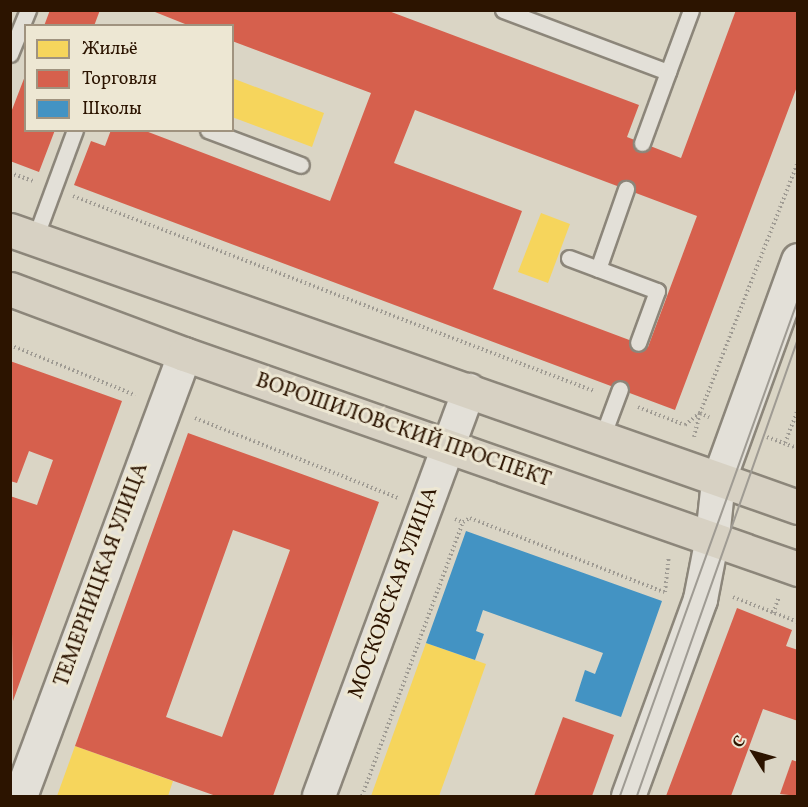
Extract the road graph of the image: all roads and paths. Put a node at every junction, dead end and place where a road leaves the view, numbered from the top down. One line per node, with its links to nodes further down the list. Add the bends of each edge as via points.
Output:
1 (28, 10): 4 (lane)
2 (503, 10): 5 (lane)
3 (691, 10): 5 (lane)
4 (10, 54)
5 (668, 72): 8 (lane)
6 (74, 132): 12 (lane)
7 (213, 132): 10 (lane)
8 (642, 143)
9 (798, 162): 23 (path, via 700,413 685,425)
10 (301, 165)
11 (10, 172): 12 (path)
12 (52, 188): 14 (lane); 23 (path)
13 (626, 189): 17 (lane)
14 (23, 234): 22 (main road)
15 (569, 258): 17 (lane)
16 (798, 260): 29 (street)
17 (598, 269): 19 (lane, via 657,291)
18 (10, 289): 21 (main road, ВОРОШИЛОВСКИЙ ПРОСПЕКТ)
19 (638, 343)
20 (10, 345): 24 (path)
21 (184, 354): 24 (street, ТЕМЕРНИЦКАЯ УЛИЦА); 28 (main road, ВОРОШИЛОВСКИЙ ПРОСПЕКТ)
22 (469, 390): 26 (main road); 28 (street, МОСКОВСКАЯ УЛИЦА)
23 (618, 394): 26 (lane)
24 (165, 406): 31 (path); 36 (street, ТЕМЕРНИЦКАЯ УЛИЦА)
25 (798, 410): 27 (path)
26 (601, 440): 29 (main road)
27 (785, 443)
28 (447, 446): 31 (street, МОСКОВСКАЯ УЛИЦА); 33 (main road, ВОРОШИЛОВСКИЙ ПРОСПЕКТ)
29 (718, 481): 30 (main road); 33 (street)
30 (798, 507)
31 (424, 508): 32 (path); 37 (street, МОСКОВСКАЯ УЛИЦА)
32 (463, 522): 35 (path, via 470,518); 38 (path)
33 (712, 537): 34 (main road, ВОРОШИЛОВСКИЙ ПРОСПЕКТ); 39 (street, via 700,599)
34 (798, 569)
35 (664, 592)
36 (20, 796)
37 (320, 796)
38 (362, 796)
39 (628, 796)

